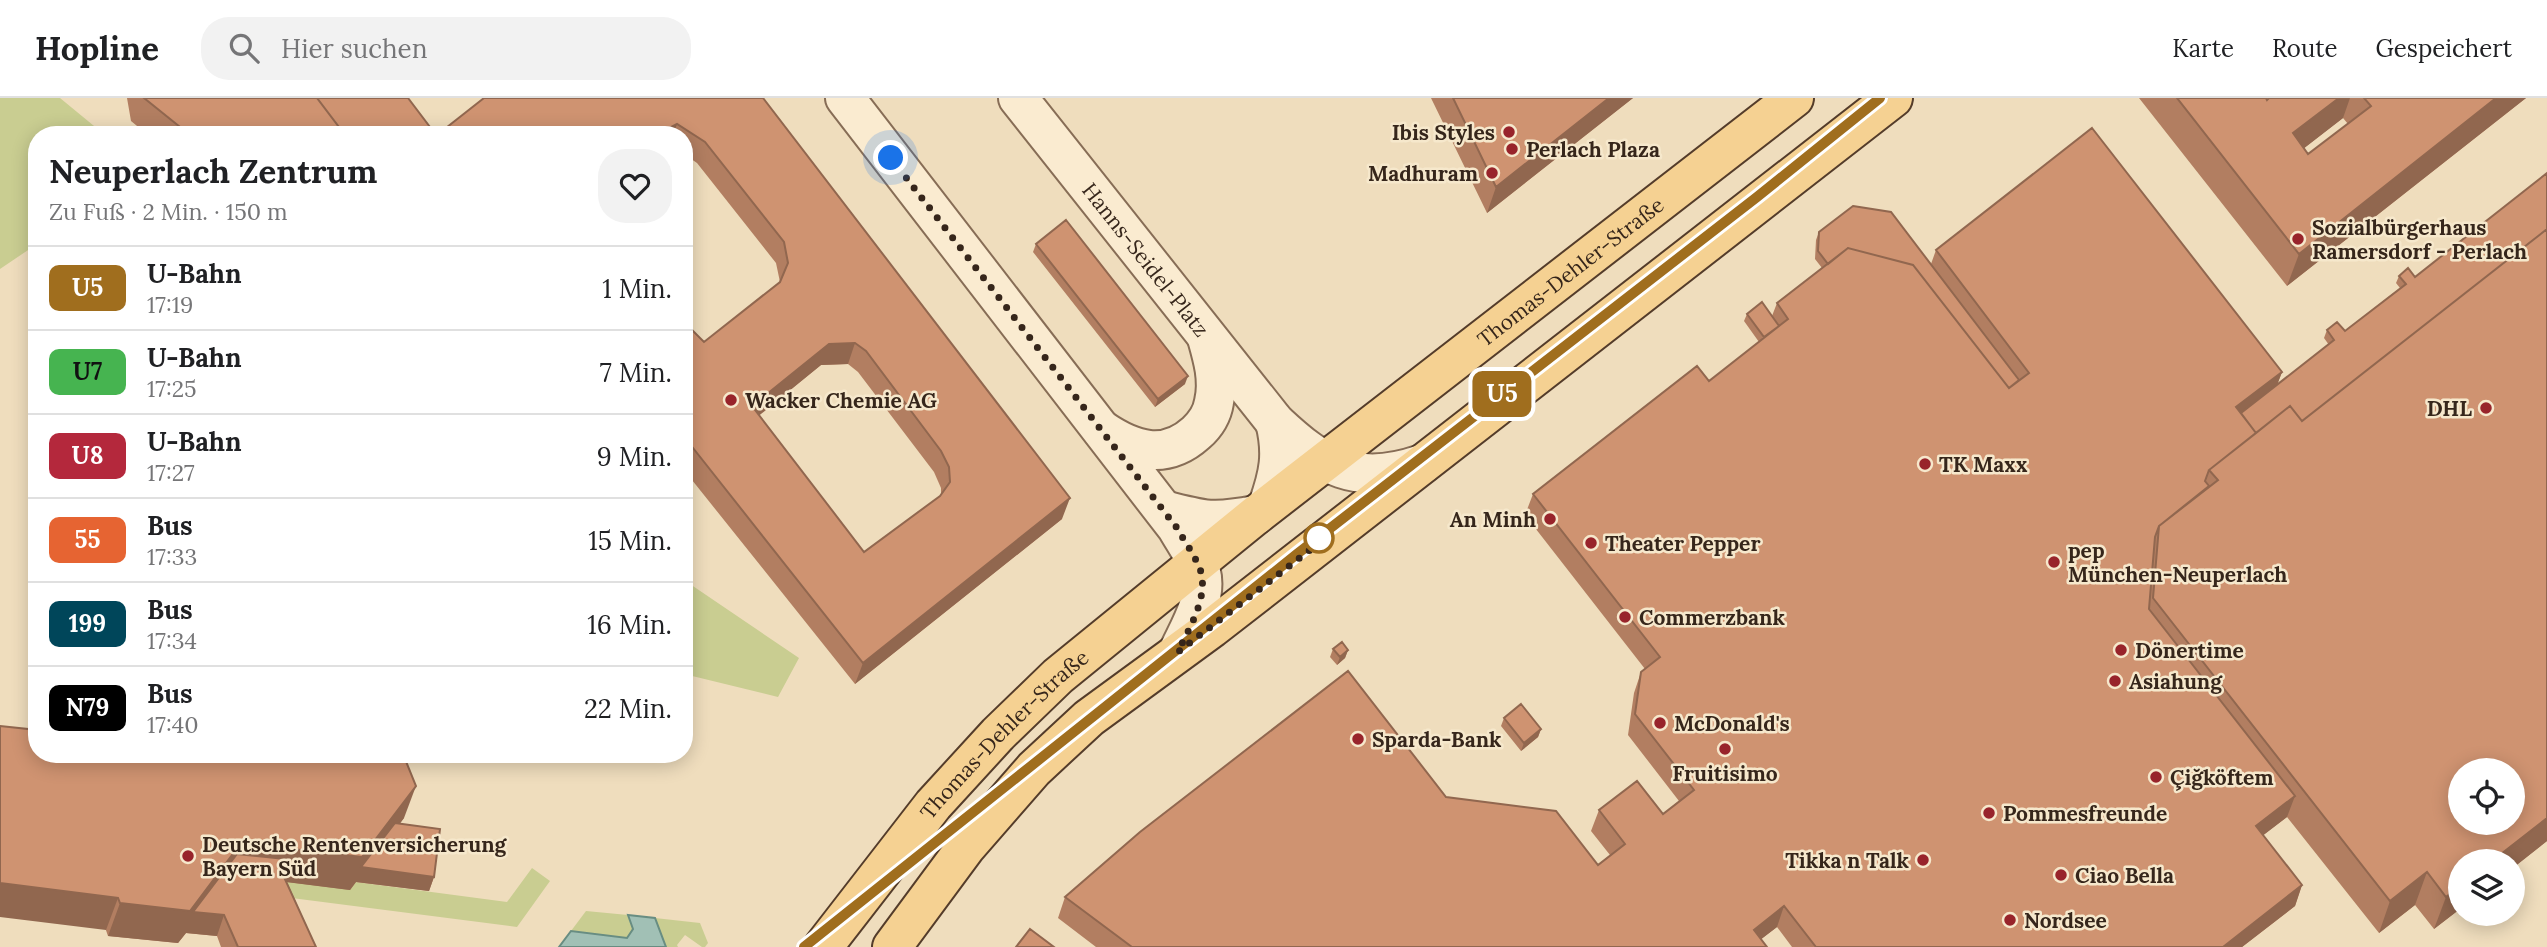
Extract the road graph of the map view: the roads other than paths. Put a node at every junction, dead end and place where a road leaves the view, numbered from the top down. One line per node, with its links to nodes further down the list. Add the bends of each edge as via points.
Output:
1 (845, 98): 7 (lane)
2 (1018, 98): 5 (lane, Hanns-Seidel-Platz)
3 (1794, 98): 8 (main road, Thomas-Dehler-Straße)
4 (1893, 98): 9 (main road, Thomas-Dehler-Straße)
5 (1207, 336): 6 (lane, Hanns-Seidel-Platz); 7 (lane, via 1216,372 1207,424 1178,446 1163,451 1136,448)
6 (1275, 422): 8 (lane, Hanns-Seidel-Platz); 11 (lane, via 1281,446 1277,477)
7 (1101, 430): 10 (lane)
8 (1326, 463): 9 (lane, Hanns-Seidel-Platz, via 1378,475); 11 (main road, Thomas-Dehler-Straße)
9 (1422, 464): 14 (main road, Thomas-Dehler-Straße)
10 (1164, 510): 11 (lane, via 1214,522); 12 (lane)
11 (1262, 510): 12 (main road, Thomas-Dehler-Straße)
12 (1197, 563): 13 (main road, Thomas-Dehler-Straße); 14 (lane, via 1202,589)
13 (1147, 602): 14 (main road, via 1168,600 1182,613); 15 (main road, Thomas-Dehler-Straße, via 1058,676 998,734 933,805)
14 (1178, 652): 16 (main road, Thomas-Dehler-Straße, via 1089,718 1034,769 966,847)
15 (824, 947)
16 (892, 947)

